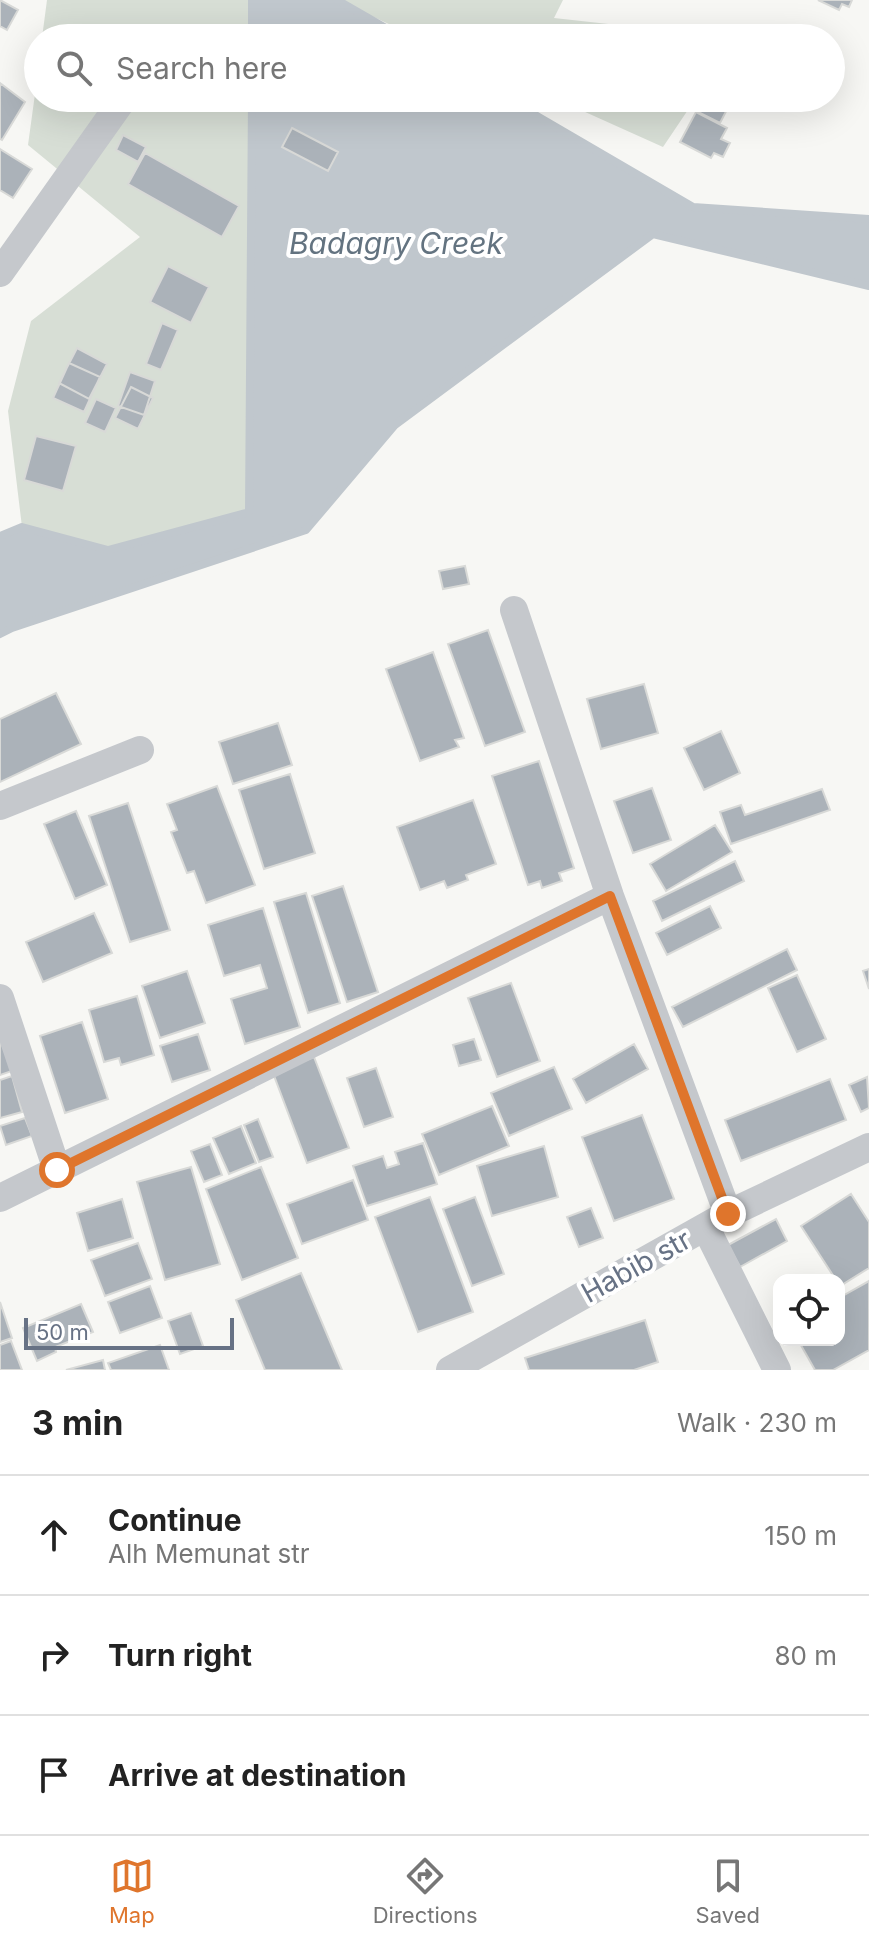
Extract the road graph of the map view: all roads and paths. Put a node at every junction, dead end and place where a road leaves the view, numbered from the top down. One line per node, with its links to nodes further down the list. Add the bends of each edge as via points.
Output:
1 (114, 112): 2 (street)
2 (0, 273)
3 (514, 610): 6 (street)
4 (140, 750): 5 (street)
5 (0, 806)
6 (610, 896): 9 (street); 11 (street)
7 (0, 998): 9 (street)
8 (869, 1147): 11 (street, Habib str)
9 (57, 1170): 10 (street)
10 (0, 1198)
11 (717, 1221): 12 (street, Habib str); 13 (street)
12 (450, 1370)
13 (777, 1370)

